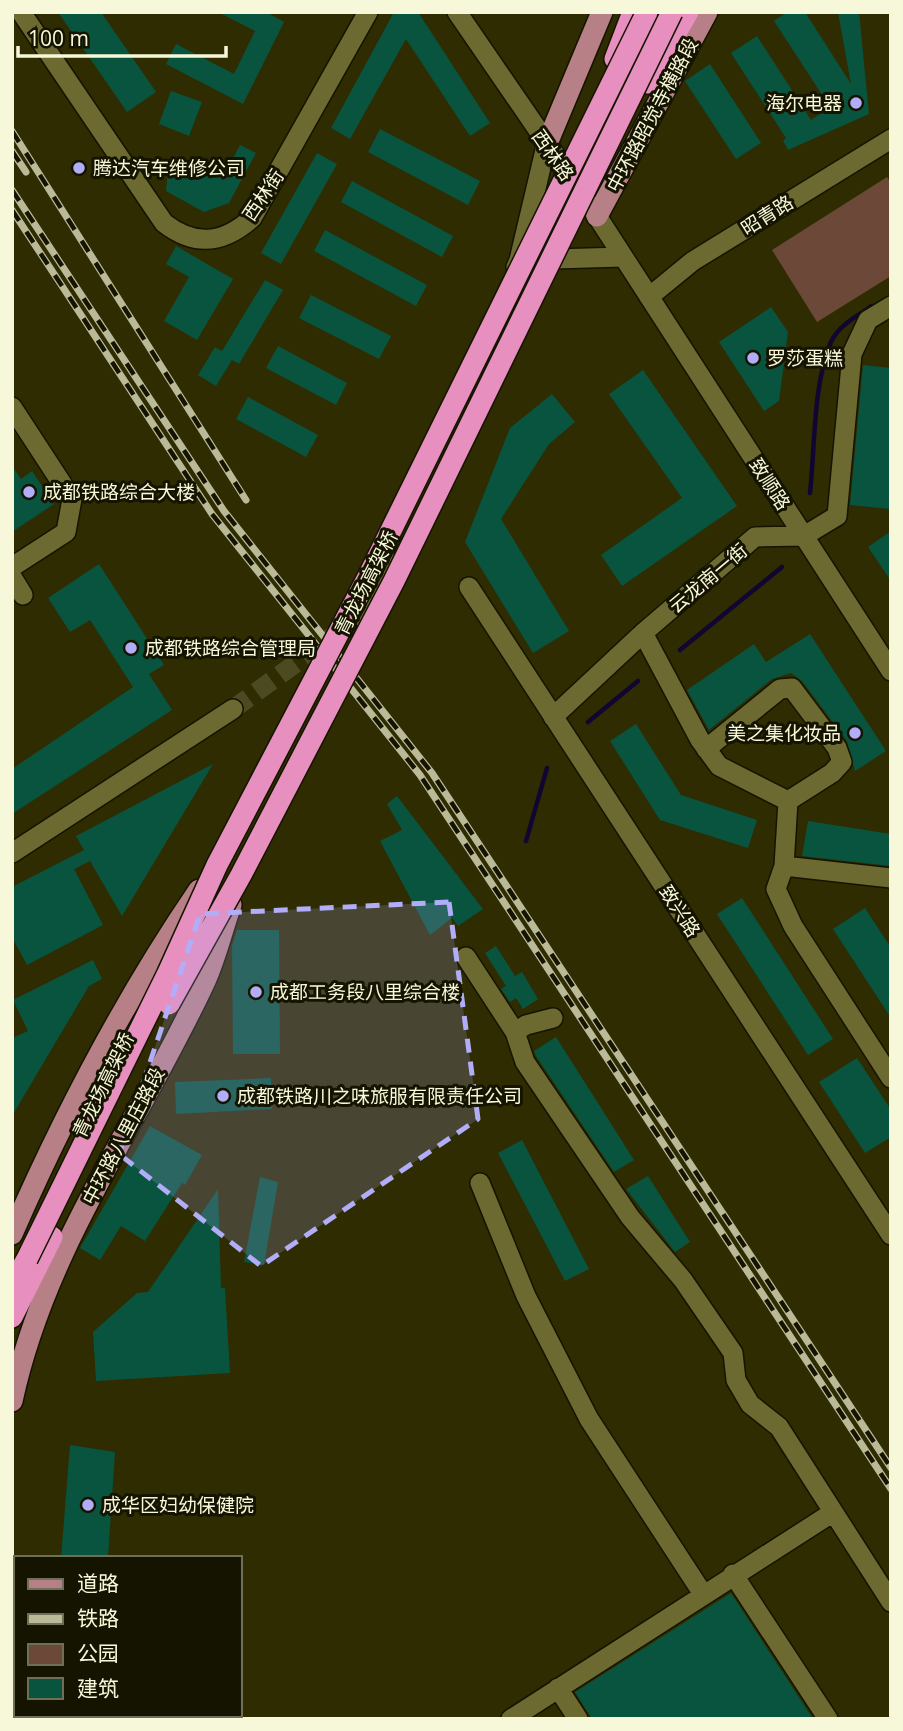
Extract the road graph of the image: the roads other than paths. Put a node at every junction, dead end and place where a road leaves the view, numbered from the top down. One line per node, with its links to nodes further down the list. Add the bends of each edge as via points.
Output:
1 (22, 12): 2 (street, 西林街, via 164,223 182,237 205,240 236,233 257,212)
2 (368, 12)
3 (457, 12): 12 (street, 西林路)
4 (602, 12): 12 (main road)
5 (633, 12): 11 (highway, bridge)
6 (647, 12): 11 (highway, 青龙场高架桥, bridge)
7 (672, 12): 13 (highway, 青龙场高架桥, bridge)
8 (688, 12): 13 (highway, bridge)
9 (706, 12): 14 (main road, 中环路昭觉寺横路段)
10 (891, 139): 17 (street, 昭青路, via 693,261)
11 (583, 142): 33 (highway, 青龙场高架桥, bridge, via 370,573)
12 (546, 146): 14 (street, 西林路); 16 (street)
13 (603, 157): 35 (highway, 青龙场高架桥, bridge, via 400,569)
14 (597, 216): 15 (street, 西林路)
15 (623, 257): 16 (street); 17 (street, 西林路)
16 (519, 260): 25 (street, via 390,526 377,590)
17 (649, 297): 20 (street, 致顺路)
18 (891, 306): 20 (street, via 868,320 852,354 837,516)
19 (12, 407): 21 (street, via 72,499 66,532)
20 (804, 536): 26 (street, 云龙南一街, via 755,537); 27 (street, 致顺路)
21 (12, 567)
22 (12, 577): 24 (street)
23 (469, 587): 29 (street, 致兴路)
24 (23, 595)
25 (360, 616)
26 (643, 633): 29 (street, 云龙南一街); 30 (street)
27 (891, 671)
28 (233, 709): 32 (street)
29 (553, 717): 42 (street, 致兴路)
30 (706, 749): 31 (street, via 719,766); 31 (street, via 780,689 792,688 837,748 842,762)
31 (788, 801): 34 (street)
32 (12, 853)
33 (216, 865): 43 (main road, bridge, via 144,971); 44 (highway, 青龙场高架桥, bridge, via 44,1229)
34 (784, 866): 36 (street); 40 (street, via 776,889 793,926)
35 (241, 875): 45 (highway, 青龙场高架桥, bridge, via 184,972); 46 (main road, 中环路八里庄路段, bridge, via 206,978 61,1256 34,1318)
36 (891, 877)
37 (466, 957): 39 (street)
38 (553, 1018): 39 (street)
39 (515, 1032): 47 (street, via 525,1062 630,1217 683,1280 733,1353 736,1380 750,1404 779,1427)
40 (891, 1077)
41 (480, 1183): 49 (street, via 526,1296 589,1419)
42 (890, 1231)
43 (12, 1234)
44 (12, 1285)
45 (12, 1317)
46 (12, 1401)
47 (832, 1513): 48 (street); 50 (street)
48 (733, 1574): 49 (street); 54 (street)
49 (703, 1594): 51 (street)
50 (891, 1602)
51 (558, 1688): 52 (street); 53 (street)
52 (511, 1719)
53 (578, 1719)
54 (828, 1719)

